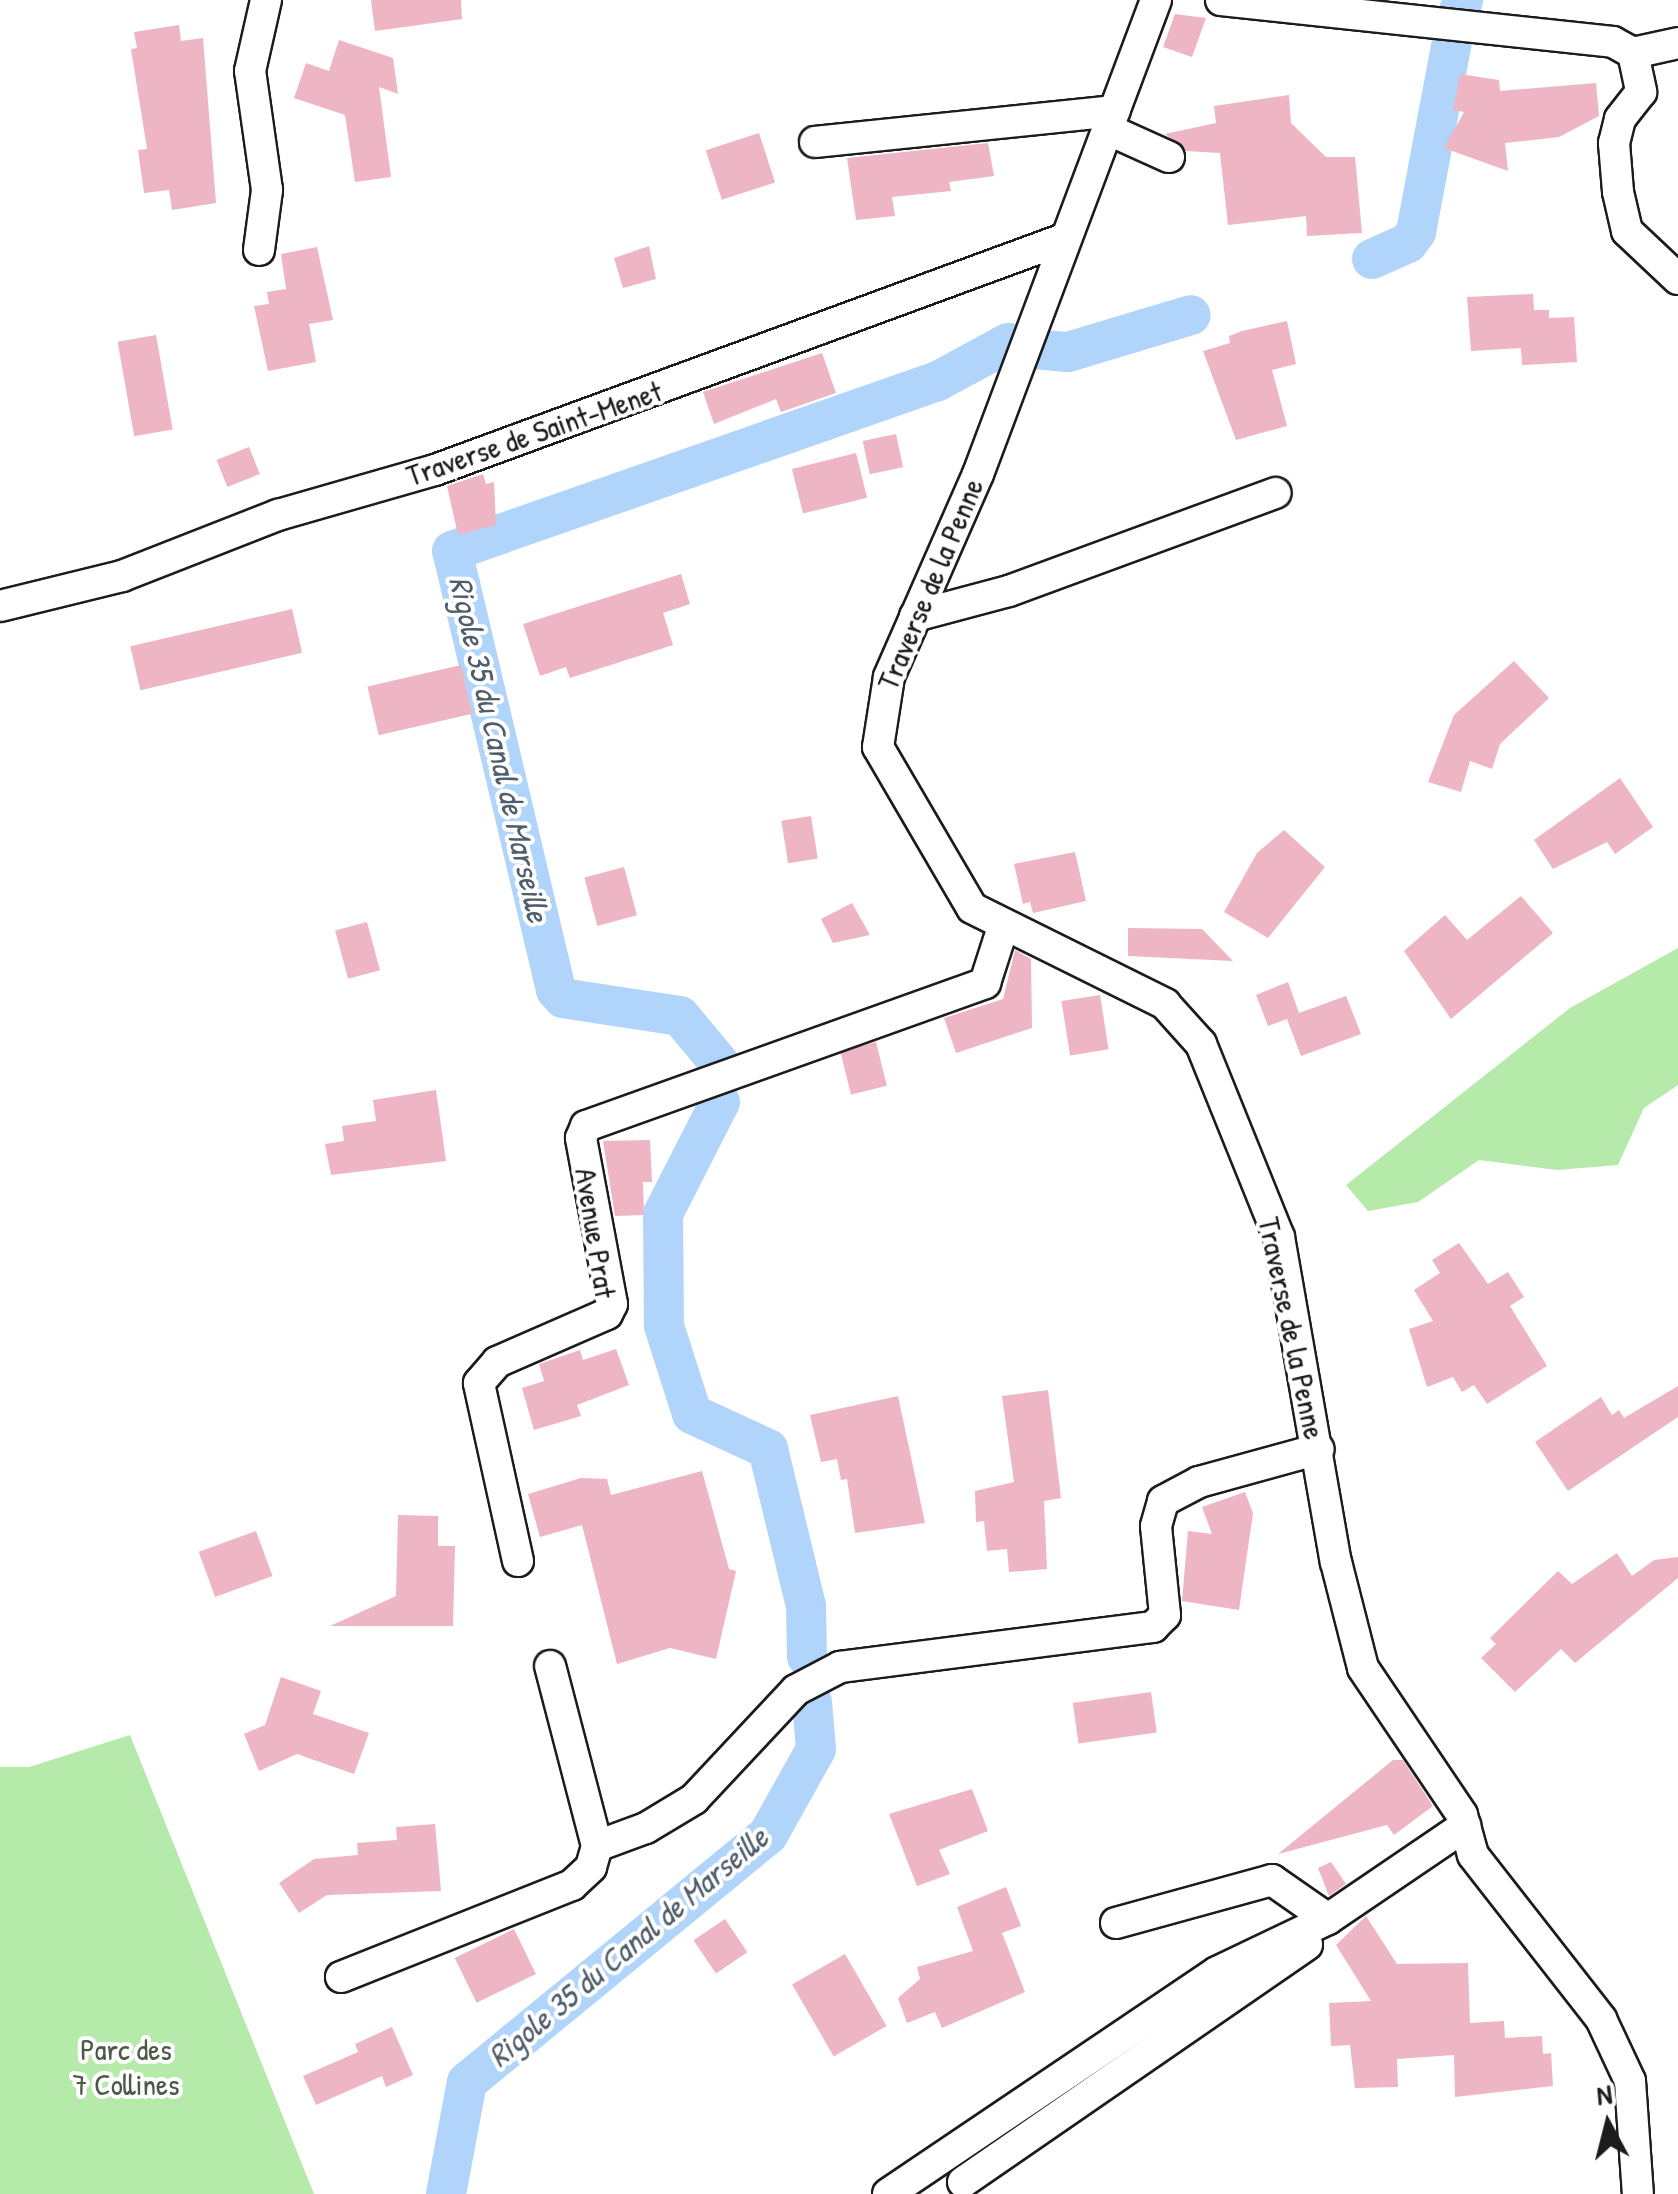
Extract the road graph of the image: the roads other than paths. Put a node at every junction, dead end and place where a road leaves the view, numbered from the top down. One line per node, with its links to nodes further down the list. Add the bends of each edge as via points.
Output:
1 (266, 0): 10 (street, via 250,70 267,190)
2 (1156, 0): 6 (street, Traverse de la Penne)
3 (1221, 0): 5 (street, via 1613,42)
4 (1678, 42): 5 (street)
5 (1632, 52): 11 (street, via 1641,92 1620,119 1614,142 1618,192 1627,231)
6 (1110, 120): 7 (street); 8 (street); 9 (street, Traverse de la Penne)
7 (815, 142)
8 (1169, 157)
9 (1061, 240): 13 (street, Traverse de Saint-Menet, via 435,470 278,516 122,576); 14 (street, Traverse de la Penne, via 978,474)
10 (259, 250)
11 (1678, 279)
12 (1276, 493): 14 (street, via 1009,591)
13 (0, 606)
14 (915, 616): 15 (street, Traverse de la Penne, via 880,701 878,747 972,908)
15 (1003, 926): 16 (street, Traverse de la Penne, via 1165,1004 1201,1044 1279,1238); 17 (street, Avenue Prat, via 984,983 586,1126 581,1138 612,1304 607,1314 497,1362 479,1383)
16 (1318, 1449): 19 (street, Traverse de la Penne, via 1362,1668); 20 (street, via 1199,1482 1163,1500 1156,1526 1165,1615 1153,1628 840,1667 796,1690 694,1799 646,1828)
17 (518, 1561)
18 (550, 1666): 20 (street)
19 (1465, 1826): 21 (street); 26 (street, Traverse de la Penne, via 1473,1856 1601,2019 1623,2065 1630,2080)
20 (597, 1846): 23 (street, via 591,1866 572,1885)
21 (1328, 1919): 22 (street, via 1272,1880); 24 (street, via 1299,1954); 25 (street, via 1217,1972)
22 (1116, 1923)
23 (341, 1977)
24 (962, 2182)
25 (888, 2194)
26 (1638, 2194)

